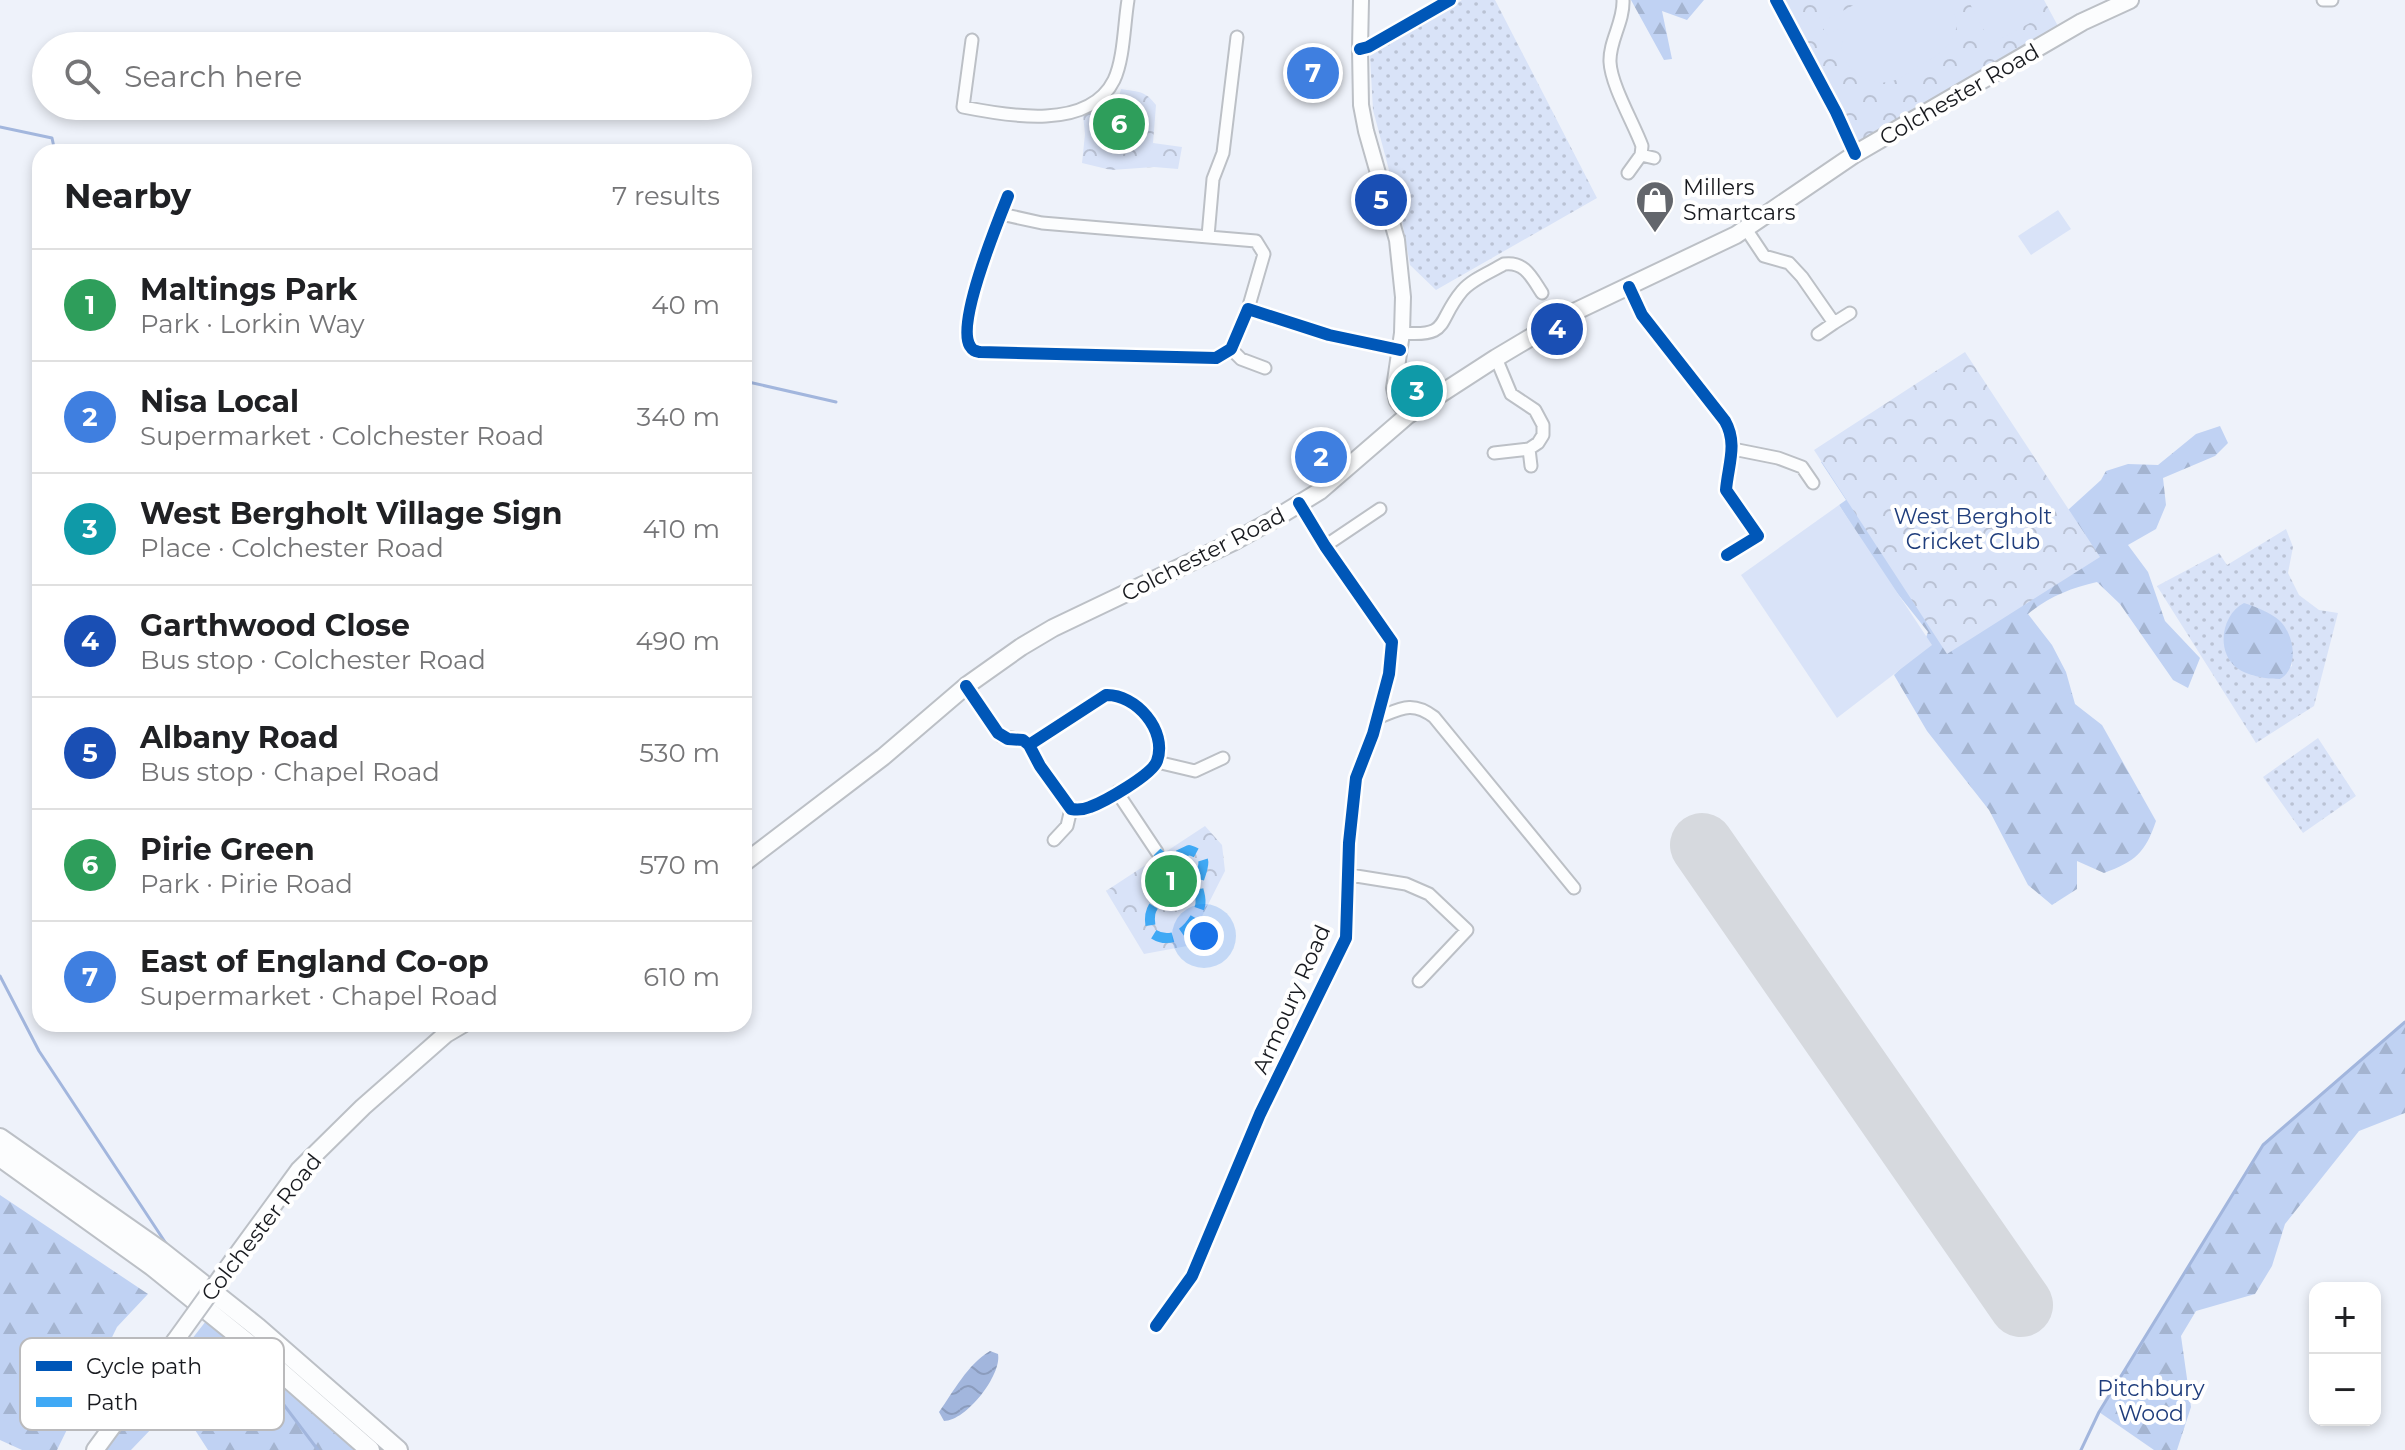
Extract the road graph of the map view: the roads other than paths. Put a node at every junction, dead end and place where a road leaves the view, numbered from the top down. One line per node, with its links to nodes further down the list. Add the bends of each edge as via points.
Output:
1 (1128, 0): 10 (street, via 1119,66 1107,91 1073,112 1047,116 963,107)
2 (1361, 0): 11 (street)
3 (1450, 0): 11 (street)
4 (1623, 0): 13 (street, via 1610,61)
5 (1776, 0): 12 (street)
6 (2130, 0): 12 (main road, Colchester Road, via 2082,22)
7 (2323, 0): 8 (street)
8 (2332, 0)
9 (1237, 37): 19 (street)
10 (972, 40)
11 (1360, 49): 25 (street, via 1366,131 1401,261)
12 (1855, 154): 18 (main road, Colchester Road)
13 (1641, 155): 14 (street); 15 (street)
14 (1654, 158)
15 (1628, 173)
16 (1008, 196): 17 (street)
17 (1001, 214): 19 (street, via 1042,223); 27 (street, via 975,286 968,321 972,349 1216,358)
18 (1746, 229): 20 (main road, Colchester Road); 24 (street, via 1764,256 1789,263)
19 (1208, 236): 22 (street, via 1256,241 1263,249)
20 (1629, 287): 29 (main road, Colchester Road); 33 (street, via 1642,315 1725,421)
21 (1542, 293): 25 (street, via 1523,267 1504,264 1464,288 1437,330)
22 (1248, 309): 27 (street); 28 (street, via 1329,335)
23 (1850, 313): 24 (street)
24 (1834, 323): 26 (street)
25 (1402, 333): 28 (street)
26 (1818, 334)
27 (1231, 349): 30 (street)
28 (1400, 350): 31 (street, via 1395,395)
29 (1496, 358): 31 (main road, Colchester Road); 32 (street, via 1511,394 1535,410 1543,425 1543,435)
30 (1265, 368)
31 (1408, 415): 37 (main road, Colchester Road)
32 (1529, 449): 34 (street); 35 (street)
33 (1733, 449): 36 (street, via 1802,467); 40 (street, via 1726,490 1758,536)
34 (1494, 453)
35 (1531, 466)
36 (1813, 483)
37 (1299, 503): 39 (street, Armoury Road); 41 (main road, Colchester Road, via 1233,542 1053,628)
38 (1380, 509): 39 (street)
39 (1325, 546): 43 (street, Armoury Road, via 1392,642)
40 (1727, 555)
41 (966, 686): 42 (street); 52 (main road, Colchester Road)
42 (985, 713)
43 (1377, 718): 53 (street, Armoury Road, via 1356,778); 54 (street, via 1413,707 1434,717)
44 (995, 728): 45 (street, via 1001,736)
45 (1029, 745): 47 (street, via 1106,695 1114,695 1148,717 1157,738); 49 (street)
46 (1223, 758): 47 (street, via 1195,771)
47 (1157, 762): 48 (street)
48 (1117, 792): 49 (street, via 1087,809); 51 (street)
49 (1071, 809): 50 (street, via 1067,826)
50 (1054, 840)
51 (1157, 852)
52 (752, 857)
53 (1350, 875): 55 (street, via 1406,884 1429,894 1467,930); 59 (street, Armoury Road, via 1346,938 1260,1114 1192,1276)
54 (1574, 888)
55 (1419, 981)
56 (449, 1032): 60 (main road, Colchester Road, bridge, via 299,1170)
57 (0, 1138): 62 (highway, via 161,1251)
58 (0, 1157): 61 (highway, via 152,1266)
59 (1156, 1326)
60 (177, 1338)
61 (241, 1338)
62 (270, 1338)
63 (284, 1351): 68 (highway)
64 (284, 1375): 67 (highway)
65 (110, 1430): 66 (main road, Colchester Road, bridge)
66 (95, 1450)
67 (370, 1450)
68 (398, 1450)

